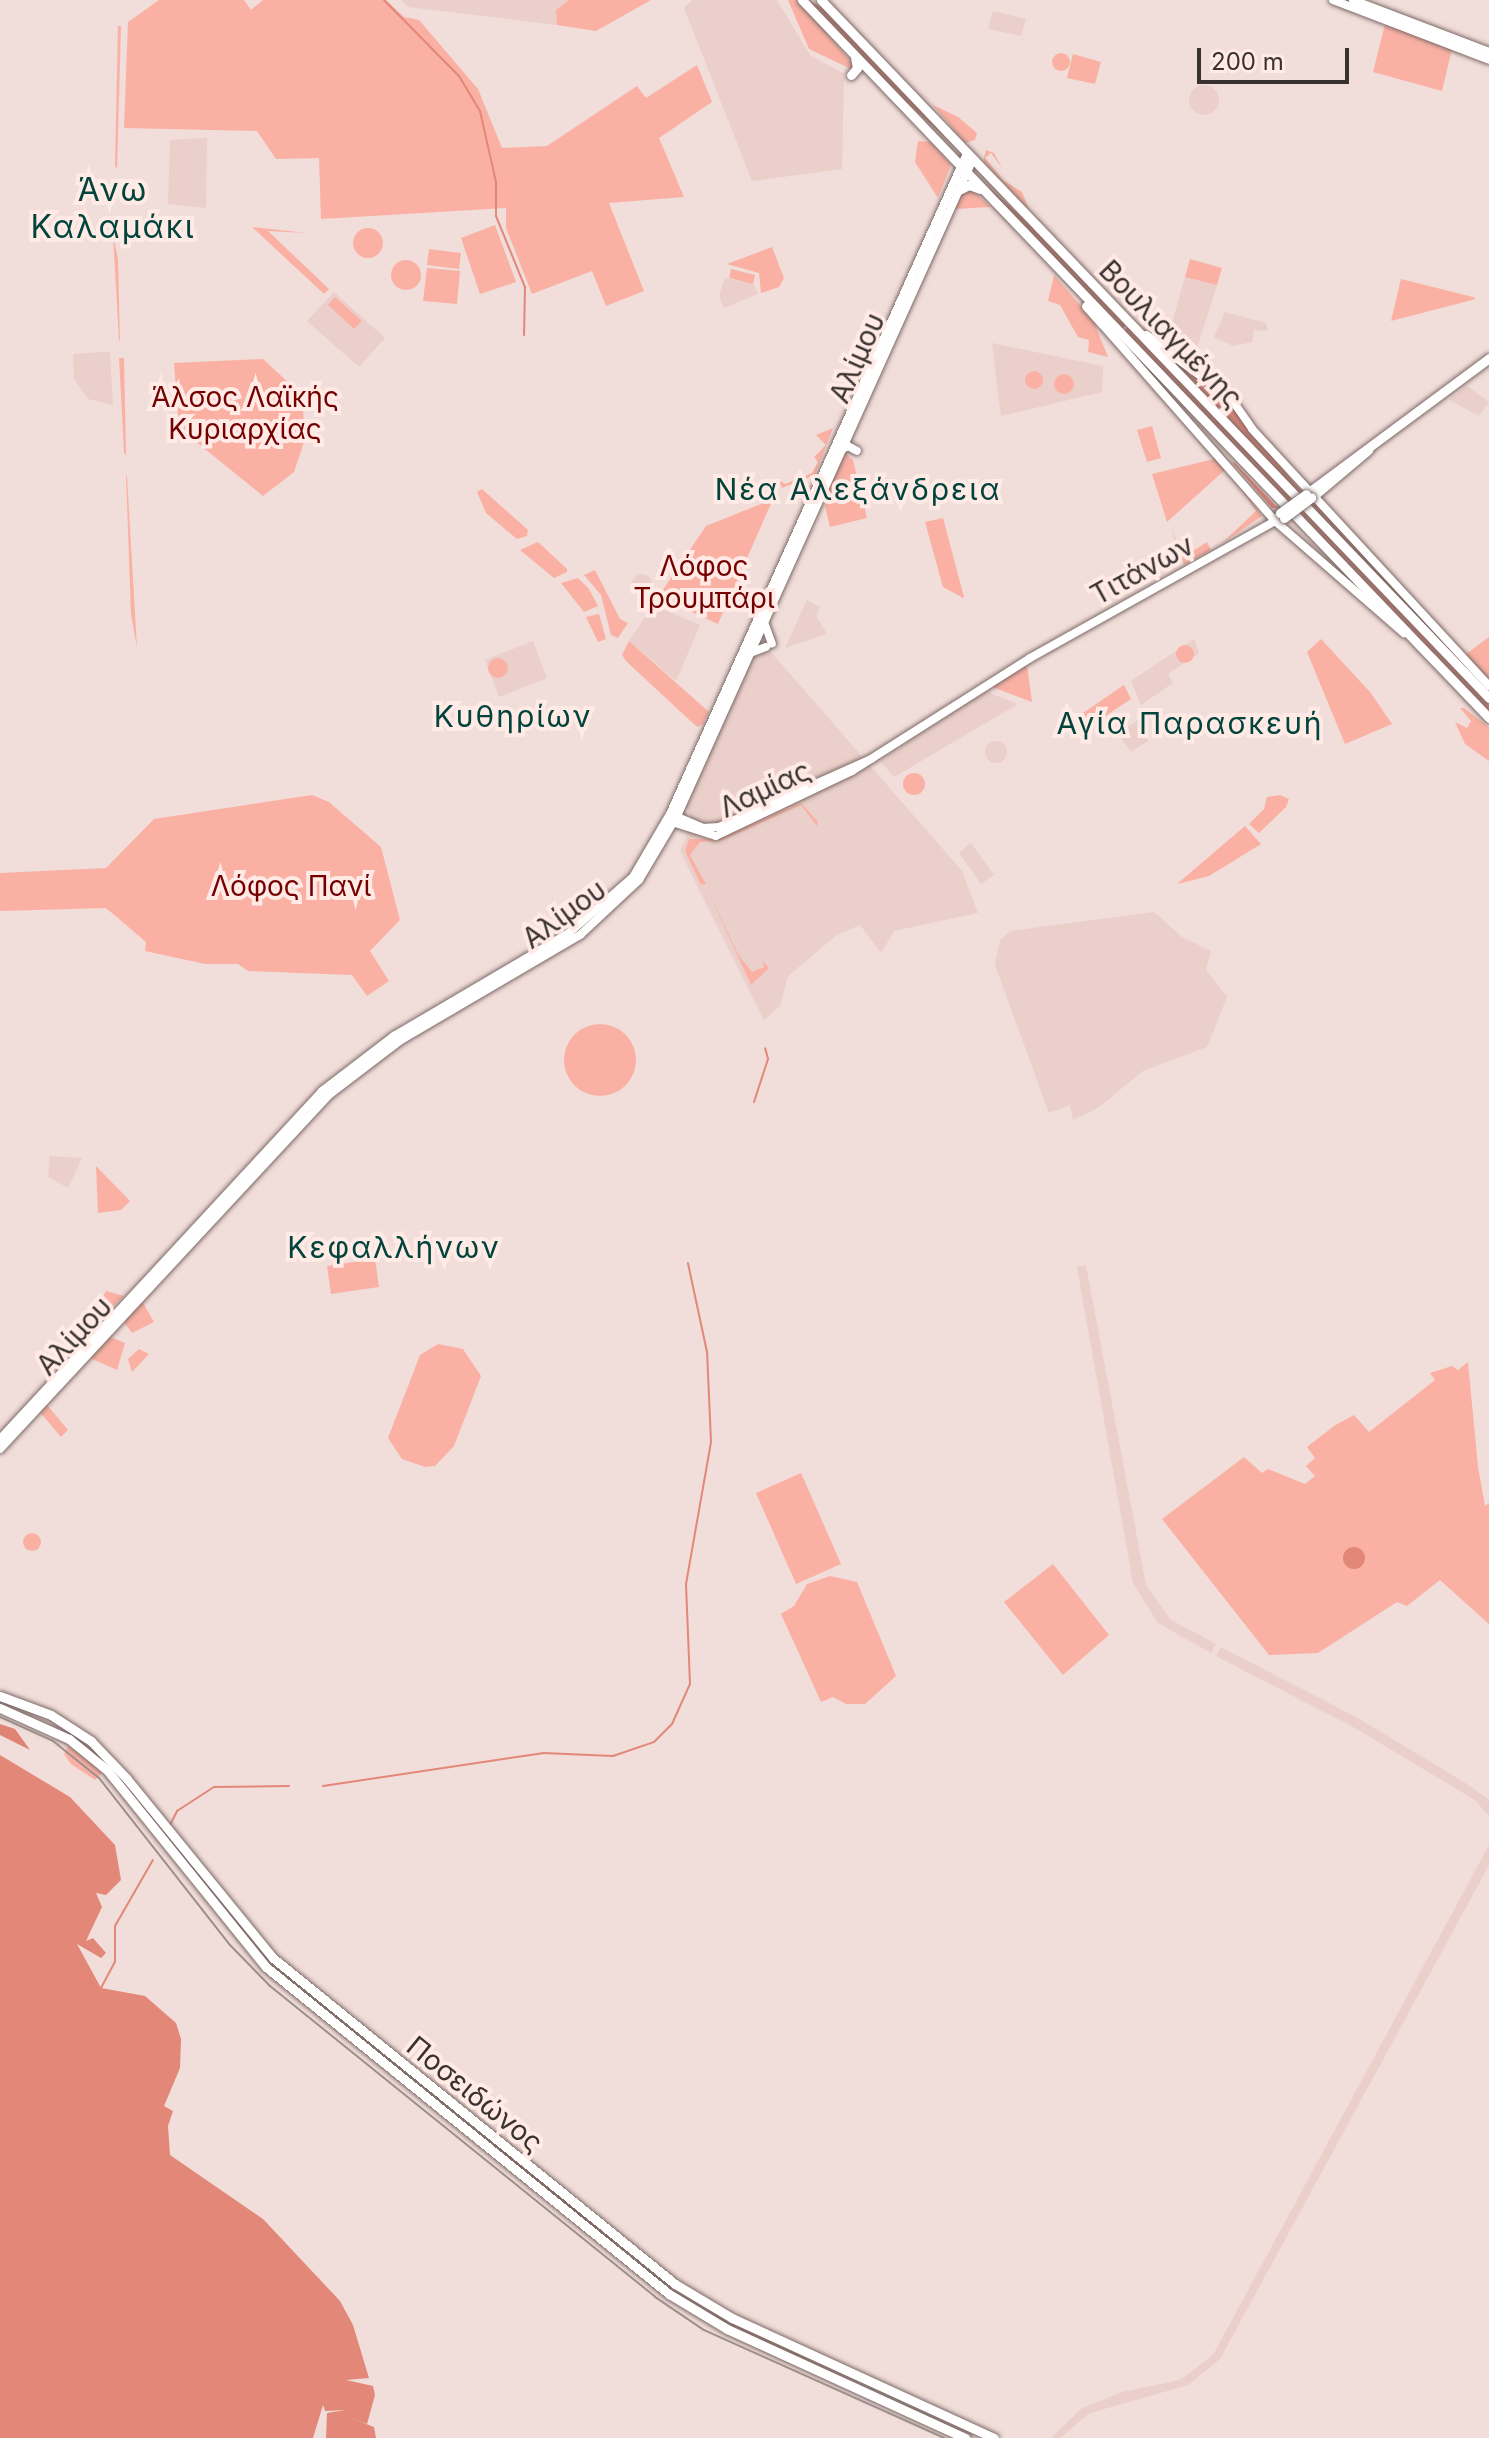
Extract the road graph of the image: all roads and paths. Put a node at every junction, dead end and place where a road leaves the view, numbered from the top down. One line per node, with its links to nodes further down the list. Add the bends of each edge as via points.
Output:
1 (802, 0): 8 (main road, Βουλιαγμένης)
2 (821, 0): 5 (main road, Βουλιαγμένης)
3 (1333, 0): 9 (main road)
4 (1353, 0): 7 (main road)
5 (838, 17): 6 (main road); 13 (main road, Βουλιαγμένης)
6 (856, 24)
7 (1489, 52)
8 (854, 54): 10 (main road, Βουλιαγμένης); 10 (main road, via 857,68 851,75)
9 (1489, 60)
10 (872, 73): 12 (main road, Βουλιαγμένης)
11 (925, 96): 13 (main road)
12 (902, 105): 14 (main road); 16 (main road, Βουλιαγμένης)
13 (932, 115): 15 (main road, Βουλιαγμένης)
14 (901, 119)
15 (970, 156): 16 (main road, Αλίμου); 21 (main road, Βουλιαγμένης)
16 (962, 167): 17 (main road, Βουλιαγμένης); 18 (main road, Αλίμου); 37 (main road, Αλίμου)
17 (983, 190): 18 (main road, via 969,185); 19 (main road, Βουλιαγμένης, via 1020,236)
18 (955, 192): 24 (main road, Αλίμου)
19 (1075, 286): 20 (main road); 29 (main road, Βουλιαγμένης)
20 (1102, 324): 27 (main road, Βουλιαγμένης)
21 (1137, 331): 23 (main road); 33 (main road, Βουλιαγμένης)
22 (1489, 358): 26 (main road)
23 (1230, 397): 26 (main road)
24 (840, 451): 25 (main road, via 848,446); 28 (main road, Αλίμου)
25 (857, 451)
26 (1310, 494): 27 (main road, bridge); 32 (main road)
27 (1280, 517): 29 (main road, Βουλιαγμένης, via 1385,621); 31 (main road, Τιτάνων)
28 (764, 620): 30 (main road, Αλίμου); 30 (main road, via 769,645)
29 (1404, 633): 34 (main road, Βουλιαγμένης)
30 (747, 657): 36 (main road, Αλίμου)
31 (1030, 658): 35 (main road, Λαμίας)
32 (1489, 686)
33 (1489, 698)
34 (1489, 718)
35 (872, 759): 37 (main road, Λαμίας, via 720,835 705,836); 38 (main road, Λαμίας, via 719,827)
36 (683, 801): 37 (main road, Αλίμου); 38 (main road)
37 (672, 818): 38 (main road); 39 (main road, Αλίμου, via 642,865 605,906 553,943 394,1036 310,1102); 40 (main road, Αλίμου, via 639,880 603,918 545,958 401,1040 312,1109)
38 (695, 824)
39 (0, 1439)
40 (0, 1449)
41 (0, 1696): 44 (main road, Ποσειδώνος, via 51,1715 106,1754 265,1950)
42 (0, 1708): 43 (main road, Ποσειδώνος, via 69,1739 107,1770 247,1947)
43 (350, 2037): 44 (main road); 46 (main road, Ποσειδώνος)
44 (369, 2037): 45 (main road, Ποσειδώνος)
45 (484, 2129): 46 (main road); 47 (main road, Ποσειδώνος)
46 (485, 2146): 48 (main road, Ποσειδώνος)
47 (632, 2249): 48 (main road); 50 (main road, Ποσειδώνος, via 689,2294 732,2318)
48 (615, 2250): 49 (main road, Ποσειδώνος, via 679,2301 727,2329)
49 (965, 2438)
50 (994, 2438)

